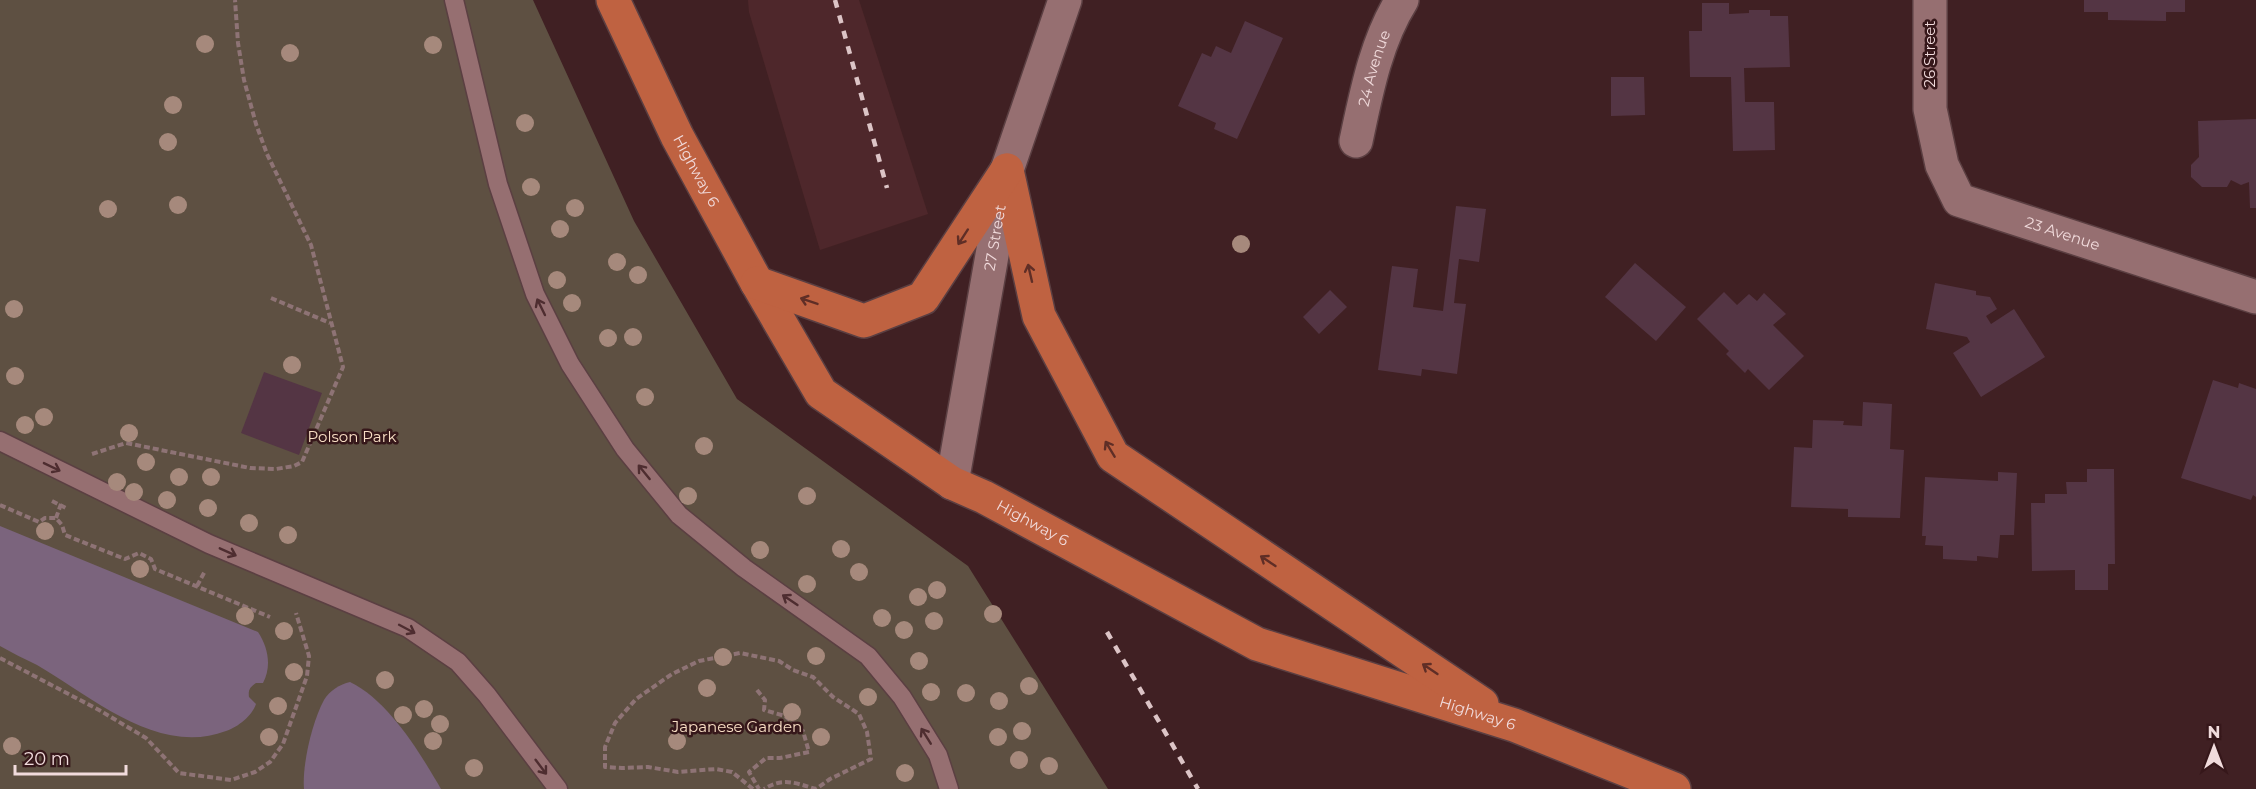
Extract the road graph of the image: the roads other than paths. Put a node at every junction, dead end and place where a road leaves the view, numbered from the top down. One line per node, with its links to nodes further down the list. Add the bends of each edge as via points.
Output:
1 (454, 0): 15 (lane, one-way to 1, via 938,755 902,696 868,656 744,568 679,515 625,449 570,364 535,294 498,184)
2 (613, 0): 9 (main road, Highway 6, via 677,136)
3 (1065, 0): 8 (street, 27 Street)
4 (1402, 0): 7 (street, 24 Avenue, via 1391,18 1366,92)
5 (1930, 0): 6 (street, 26 Street)
6 (1930, 109): 10 (street, 23 Avenue, via 1942,165 1959,200)
7 (1356, 141)
8 (1007, 170): 9 (main road, one-way to 9, via 923,298 864,321); 12 (street, 27 Street); 13 (main road, one-way to 8, via 1113,456 1039,316)
9 (757, 283): 12 (main road, Highway 6, via 821,393)
10 (2256, 297)
11 (0, 441): 14 (lane, one-way to 14, via 209,544 408,628 458,662)
12 (952, 483): 13 (main road, Highway 6, via 1257,644)
13 (1514, 725): 16 (main road, Highway 6)
14 (558, 789)
15 (950, 789)
16 (1674, 789)

